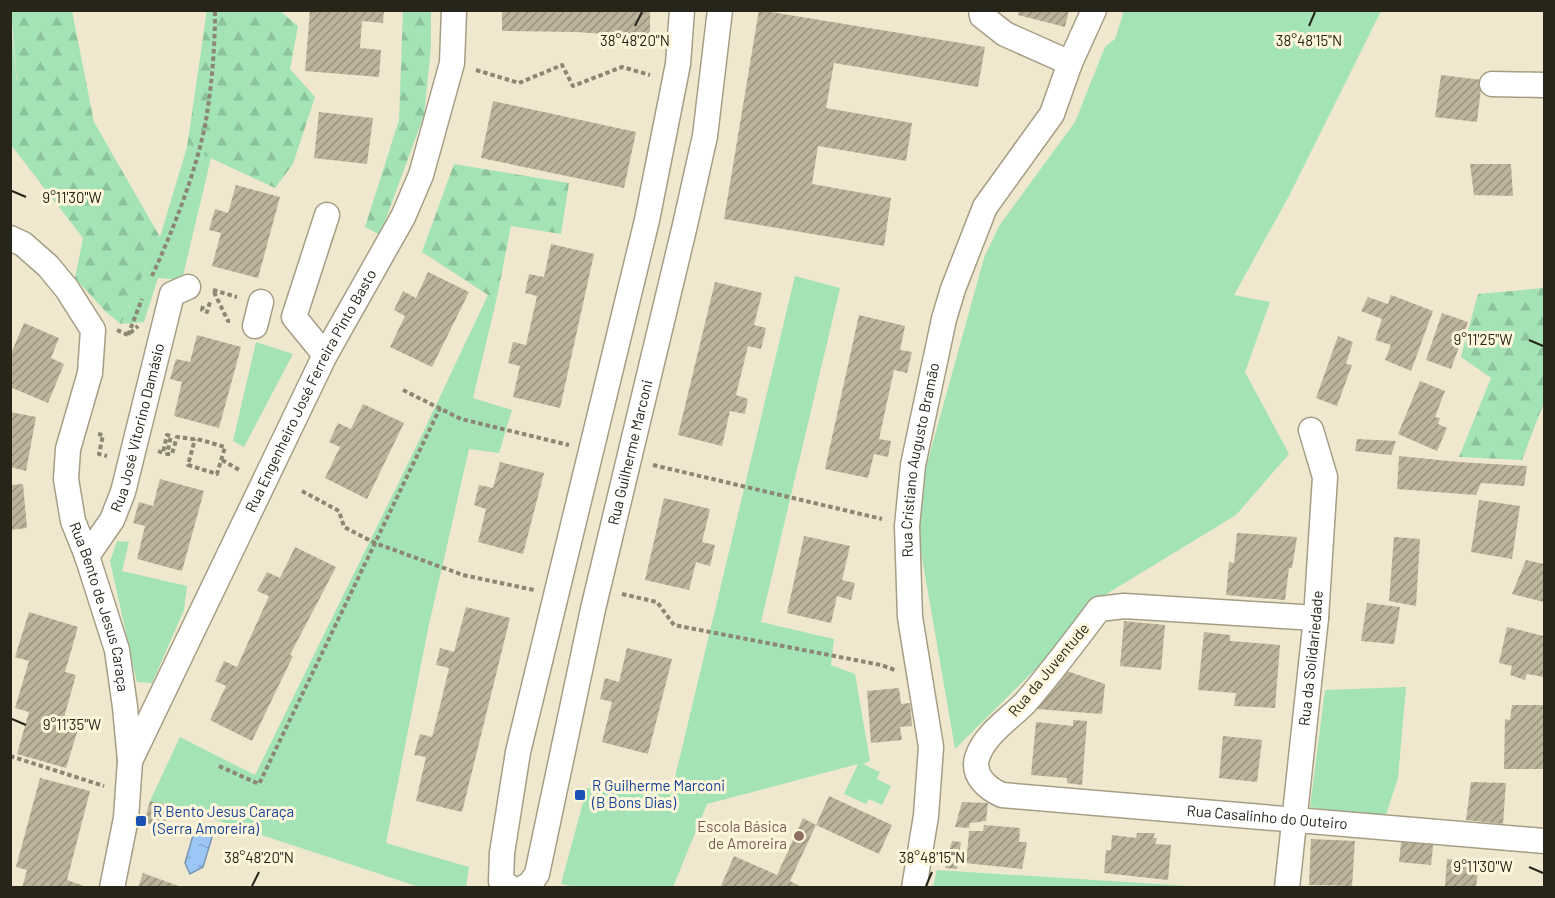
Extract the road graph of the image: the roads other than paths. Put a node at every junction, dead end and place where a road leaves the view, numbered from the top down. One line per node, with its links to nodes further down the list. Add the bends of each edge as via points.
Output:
1 (454, 10): 14 (street, Rua Engenheiro José Ferreira Pinto Basto, via 452,63 421,175 404,217)
2 (682, 10): 16 (street, via 678,64 647,220)
3 (720, 10): 17 (street, Rua Guilherme Marconi, via 705,136)
4 (981, 10): 6 (street, via 982,16 1005,34)
5 (1094, 10): 6 (street, Rua Cristiano Augusto Bramão)
6 (1070, 63): 27 (street, Rua Cristiano Augusto Bramão, via 1052,114 985,207 944,319 913,465 907,526 909,617 931,747 926,816)
7 (1492, 84): 8 (street)
8 (1545, 85)
9 (327, 215): 14 (street, via 294,317)
10 (10, 238): 18 (street, Rua Bento de Jesus Caraça, via 48,266 101,328 68,448 66,478 73,521)
11 (180, 290): 18 (street, Rua José Vitorino Damásio, via 161,334 123,492 112,520)
12 (261, 302): 13 (street)
13 (255, 326)
14 (325, 355): 20 (street, Rua Engenheiro José Ferreira Pinto Basto)
15 (1311, 430): 19 (street, Rua da Solidariedade, via 1325,477)
16 (591, 450): 17 (street); 25 (street, via 518,752 502,853 501,881)
17 (629, 460): 26 (street, Rua Guilherme Marconi, via 555,779 537,874)
18 (87, 556): 20 (street, Rua Bento de Jesus Caraça, via 117,650)
19 (1316, 618): 21 (street, Rua da Juventude, via 1124,606 1099,609 1024,703 982,747 976,759 977,772); 22 (street, Rua da Solidariedade)
20 (130, 761): 24 (street, Rua Bento de Jesus Caraça, via 126,818)
21 (991, 790): 22 (street, Rua Casalinho do Outeiro, via 1002,795)
22 (1295, 819): 23 (street, Rua Casalinho do Outeiro); 28 (street, Rua da Solidariedade)
23 (1545, 841)
24 (112, 888)
25 (511, 888)
26 (523, 888)
27 (914, 888)
28 (1287, 888)

